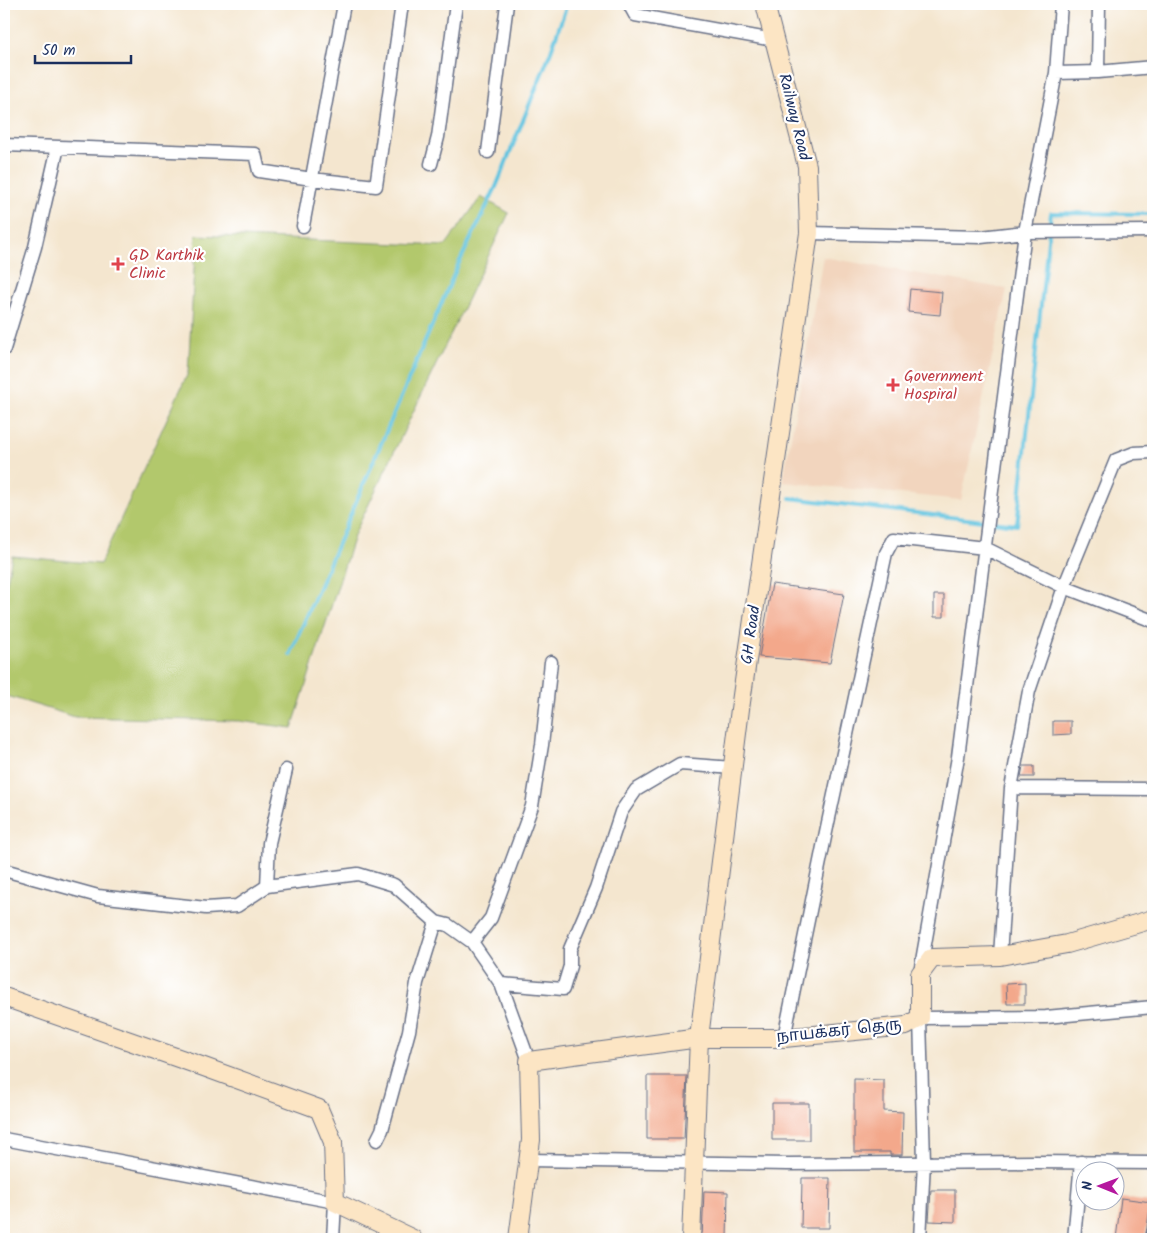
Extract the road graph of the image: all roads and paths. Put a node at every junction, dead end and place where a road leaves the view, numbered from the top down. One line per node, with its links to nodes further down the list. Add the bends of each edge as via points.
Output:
1 (344, 4): 18 (street)
2 (402, 4): 18 (street, via 376,186)
3 (456, 4): 17 (street, via 438,136)
4 (507, 4): 16 (street)
5 (629, 4): 9 (street, via 635,15)
6 (765, 4): 9 (street, Railway Road)
7 (1061, 4): 12 (street)
8 (1098, 4): 13 (street)
9 (774, 40): 22 (street, Railway Road, via 807,166)
10 (1153, 61): 11 (street)
11 (1153, 67): 13 (street)
12 (1056, 72): 13 (street); 21 (street)
13 (1098, 72)
14 (4, 145): 15 (street)
15 (58, 147): 18 (street, via 255,154 259,170); 23 (street, via 34,247)
16 (488, 152)
17 (431, 164)
18 (312, 179): 19 (street)
19 (303, 226)
20 (1153, 231): 21 (street)
21 (1025, 232): 22 (street, via 981,237); 25 (street)
22 (809, 233): 29 (street, GH Road)
23 (4, 349)
24 (1153, 452): 26 (street, via 1134,452 1116,460)
25 (985, 548): 26 (street); 39 (street, via 958,758); 45 (street, via 894,538 886,553)
26 (1064, 586): 27 (street); 31 (street, via 1029,691)
27 (1153, 621)
28 (551, 662): 37 (street, via 532,806 491,918)
29 (733, 768): 40 (street, via 680,764 636,790 621,812 596,888 570,949 570,966 563,989); 44 (street, GH Road)
30 (286, 770): 34 (street, via 269,843)
31 (1011, 788): 32 (street); 38 (street)
32 (1153, 788)
33 (4, 870): 34 (street, via 98,896 206,908 236,906)
34 (267, 886): 36 (street, via 358,874 394,886)
35 (1153, 919): 38 (street, via 1067,944)
36 (436, 922): 37 (street, via 448,925); 48 (street, via 417,982 409,1031)
37 (472, 942): 40 (street)
38 (1000, 956): 39 (street, via 932,958)
39 (920, 974): 43 (street, நாயக்கர் தெரு)
40 (501, 984): 46 (street)
41 (4, 997): 55 (street, via 319,1109 332,1142)
42 (1153, 1007): 43 (street, via 1046,1017)
43 (920, 1018): 45 (street, நாயக்கர் தெரு, via 906,1026); 51 (street)
44 (699, 1038): 45 (street, நாயக்கர் தெரு); 46 (street, நாயக்கர் தெரு); 50 (street, GH Road)
45 (784, 1038)
46 (529, 1061): 49 (street, via 531,1140)
47 (4, 1139): 55 (street)
48 (377, 1140)
49 (528, 1160): 50 (street); 61 (street)
50 (694, 1161): 51 (street, via 788,1164); 62 (street, GH Road)
51 (924, 1162): 52 (street); 63 (street)
52 (1074, 1162)
53 (1124, 1163): 54 (street)
54 (1153, 1163)
55 (335, 1202): 58 (street); 59 (street); 60 (street)
56 (1077, 1210): 64 (street)
57 (1153, 1234): 65 (street)
58 (333, 1239)
59 (341, 1239)
60 (413, 1239)
61 (518, 1239)
62 (691, 1239)
63 (920, 1239)
64 (1074, 1239)
65 (1153, 1239)

